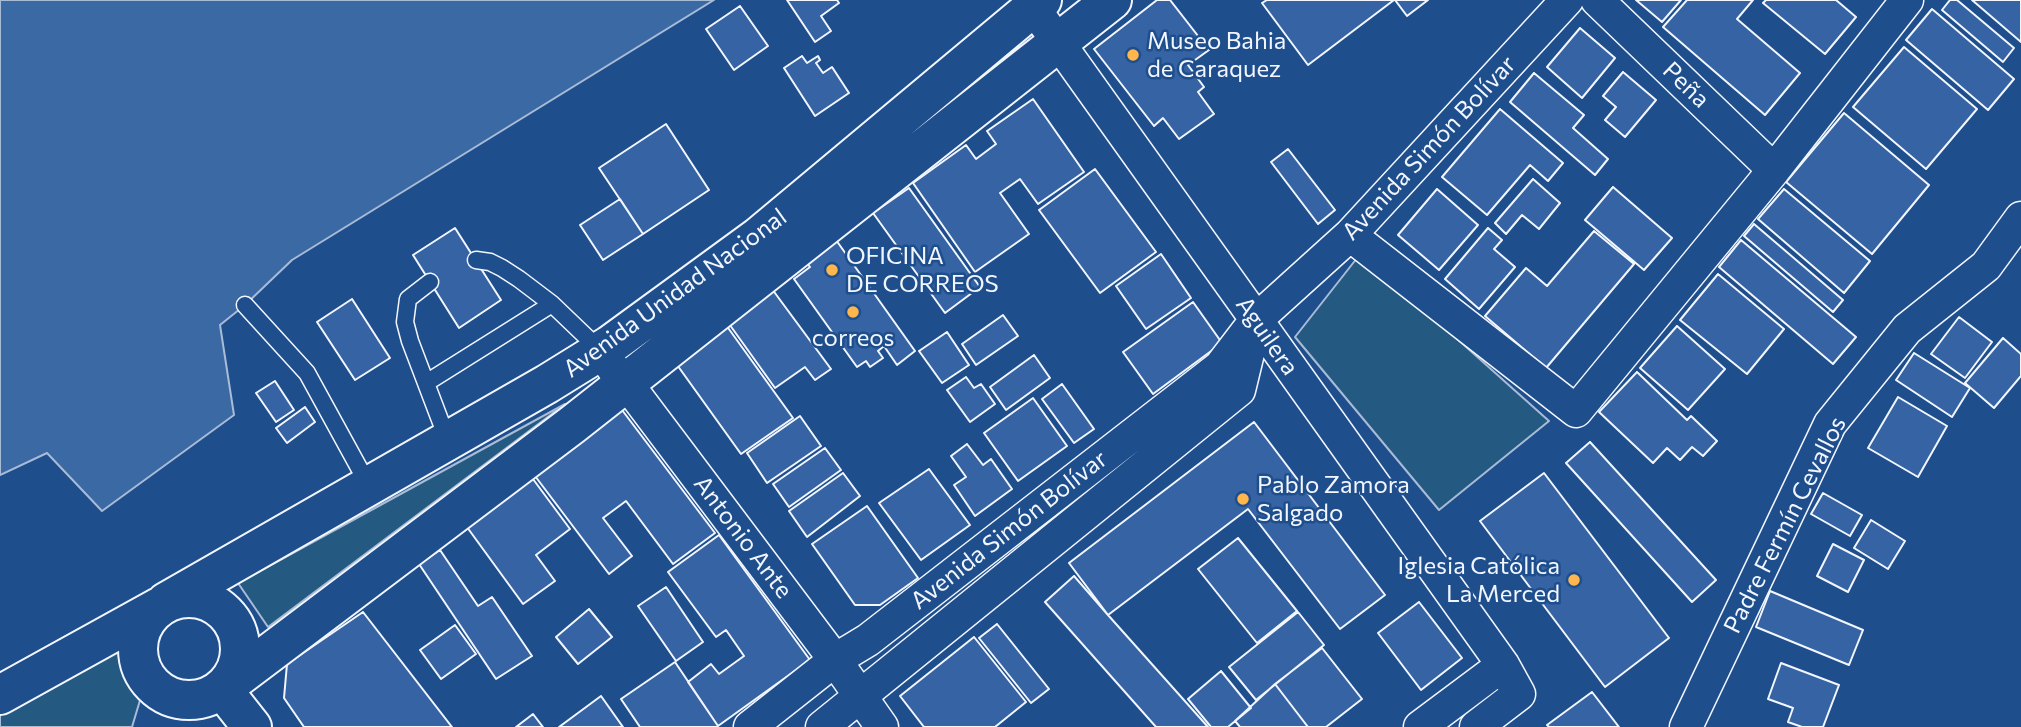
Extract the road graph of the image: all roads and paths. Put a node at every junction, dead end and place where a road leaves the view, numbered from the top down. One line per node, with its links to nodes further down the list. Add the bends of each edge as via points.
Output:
1 (1112, 0): 6 (main road)
2 (1567, 0): 9 (street, Avenida Simón Bolívar)
3 (1597, 0): 7 (street, Peña)
4 (1907, 0): 7 (street)
5 (1037, 4): 6 (street, Aguilera); 15 (main road, Avenida Unidad Nacional, via 758,237)
6 (1060, 43): 14 (street, Aguilera); 17 (main road)
7 (1774, 170): 9 (street, via 1576,411)
8 (2021, 218): 33 (street, Padre Fermín Cevallos, via 1986,266 1907,329 1830,424)
9 (1350, 234): 14 (street, Avenida Simón Bolívar)
10 (476, 260): 12 (lane, via 502,268)
11 (430, 282): 16 (lane, via 408,299 405,310 410,341)
12 (552, 304): 15 (lane); 16 (lane)
13 (245, 305): 19 (lane, via 307,373)
14 (1256, 320): 21 (street, Avenida Simón Bolívar, via 1220,367); 22 (street, Aguilera); 25 (street, Avenida Simón Bolívar, via 1239,390)
15 (600, 350): 17 (street, Antonio Ante); 18 (main road, Avenida Unidad Nacional)
16 (426, 383): 18 (lane)
17 (624, 384): 21 (street, Antonio Ante); 23 (main road)
18 (448, 441): 19 (main road, Avenida Unidad Nacional)
19 (369, 486): 20 (main road, Avenida Unidad Nacional)
20 (164, 604): 23 (main road, via 185,597 211,602 231,618 241,642 237,668); 23 (main road, via 142,626 138,653 148,680 170,696 197,700); 24 (main road, Avenida Unidad Nacional)
21 (835, 660): 25 (street, Antonio Ante); 28 (street, Avenida Simón Bolívar)
22 (1503, 665): 31 (street); 32 (street, Aguilera, via 1520,694)
23 (221, 689): 26 (main road); 27 (main road)
24 (0, 695)
25 (860, 696): 29 (street, Avenida Simón Bolívar); 30 (street, Antonio Ante)
26 (171, 727)
27 (252, 727)
28 (750, 727)
29 (822, 727)
30 (881, 727)
31 (1420, 727)
32 (1475, 727)
33 (1686, 727)

